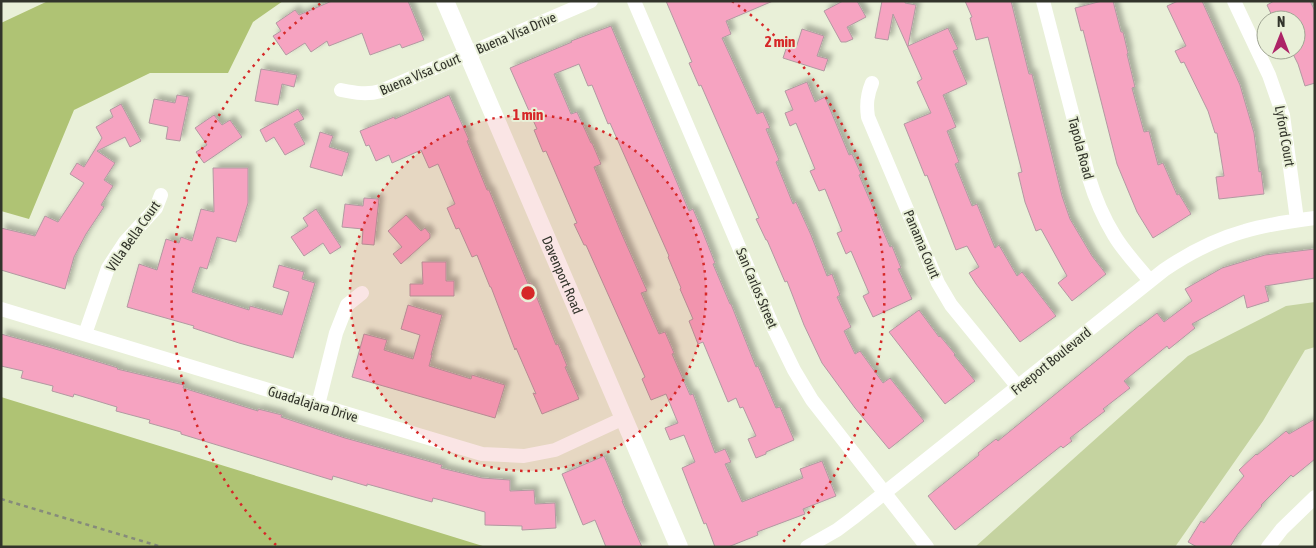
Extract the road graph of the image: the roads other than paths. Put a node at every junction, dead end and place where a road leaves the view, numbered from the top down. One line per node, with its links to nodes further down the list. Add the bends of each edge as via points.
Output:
1 (446, 1): 6 (street, Davenport Road)
2 (591, 1): 6 (street, Buena Visa Drive)
3 (634, 1): 19 (street, San Carlos Street, via 785,354 823,415)
4 (1043, 1): 12 (street, Tapola Road, via 1095,196 1122,248)
5 (1234, 1): 11 (street, Lyford Court, via 1269,75 1283,115)
6 (468, 53): 8 (street, Buena Visa Court, via 381,91 359,94); 18 (street, Davenport Road)
7 (872, 83): 16 (street, Panama Court, via 867,96 868,117 935,276 952,305)
8 (341, 90)
9 (161, 195): 15 (street, Villa Bella Court, via 156,208 125,242 108,268)
10 (1315, 218): 11 (street, Freeport Boulevard)
11 (1298, 220): 12 (street, Freeport Boulevard, via 1245,230 1216,241 1176,262)
12 (1150, 281): 16 (street, Freeport Boulevard)
13 (362, 293): 17 (street, via 347,305 336,333)
14 (1, 309): 15 (street, Guadalajara Drive)
15 (84, 334): 17 (street, Guadalajara Drive)
16 (1018, 387): 19 (street, Freeport Boulevard)
17 (318, 406): 18 (street, Guadalajara Drive, via 482,454 524,456 555,450)
18 (624, 418): 21 (street, Davenport Road)
19 (885, 493): 22 (street, Freeport Boulevard, via 837,530); 23 (street, San Carlos Street)
20 (1315, 497): 24 (street, via 1288,522)
21 (679, 547)
22 (807, 547)
23 (927, 547)
24 (1268, 547)

